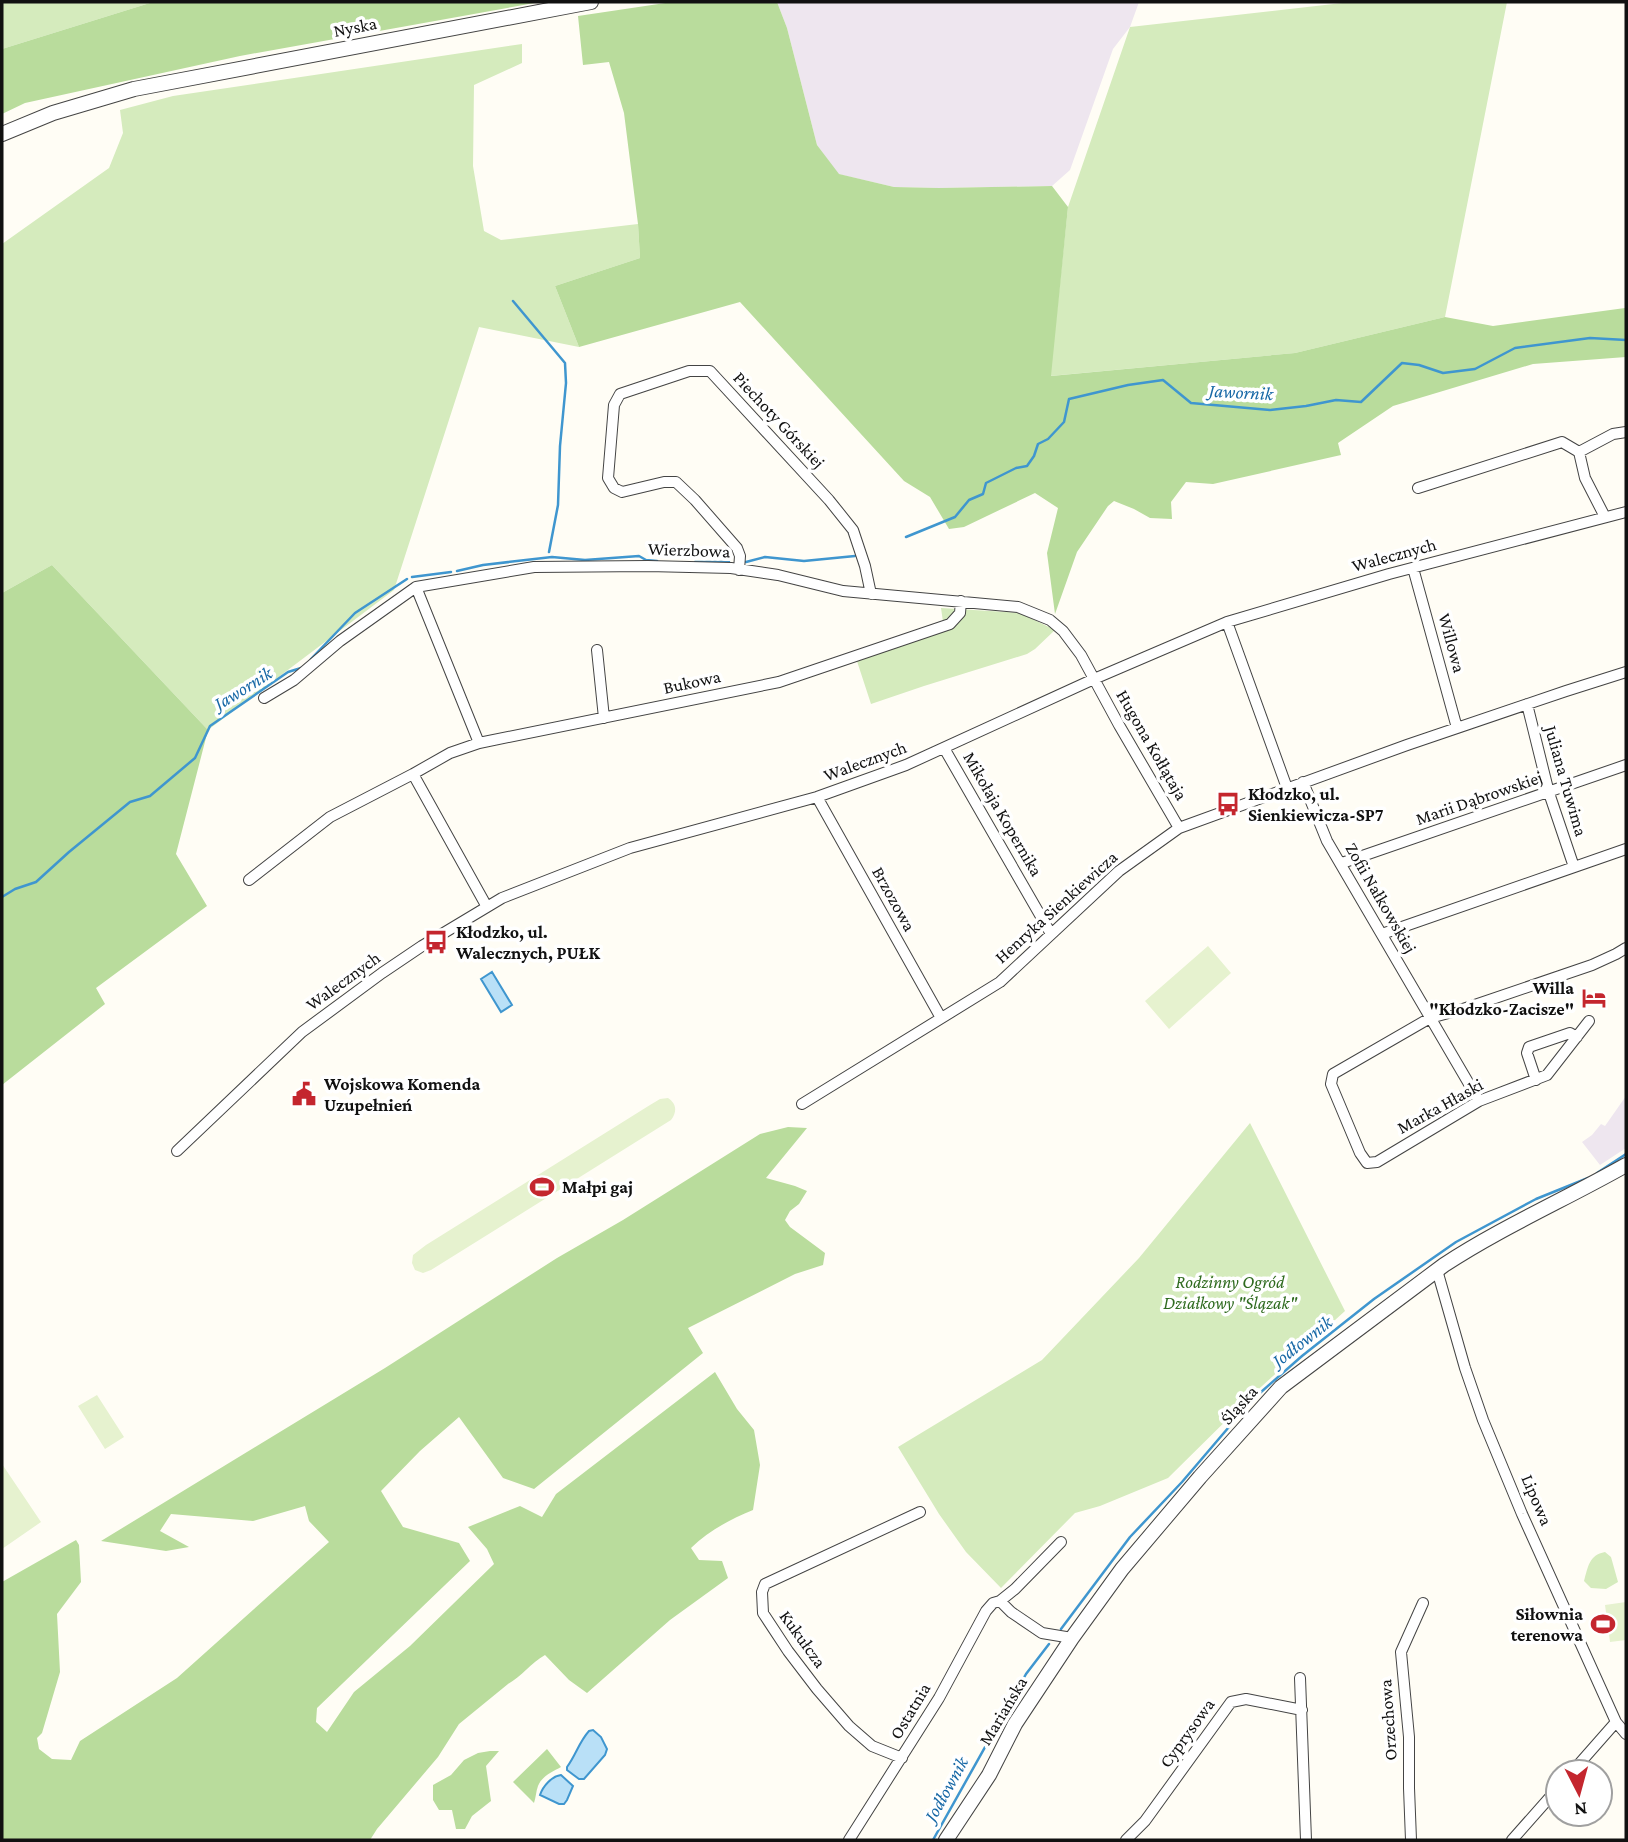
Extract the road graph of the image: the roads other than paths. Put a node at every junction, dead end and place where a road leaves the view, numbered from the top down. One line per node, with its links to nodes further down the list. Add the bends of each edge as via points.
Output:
1 (591, 2): 2 (street, Nyska, via 134,89)
2 (2, 134)
3 (1626, 432): 4 (street)
4 (1579, 452): 5 (street, via 1562,442); 7 (street)
5 (1418, 488)
6 (1626, 512): 7 (street, Walecznych)
7 (1605, 517): 8 (street, Walecznych)
8 (1413, 568): 13 (street, Walecznych); 20 (street, Willowa)
9 (738, 570): 10 (street, Wierzbowa, via 534,567); 11 (street, Wierzbowa); 11 (street, Piechoty Górskiej, via 737,548 676,482 622,492 614,488 608,478 614,405 620,394 689,371 710,371 853,530)
10 (416, 587): 17 (street); 21 (street)
11 (871, 594): 12 (street, Wierzbowa)
12 (961, 601): 16 (street, Wierzbowa, via 1018,607 1050,620 1081,655); 19 (street, Bukowa, via 960,613 950,624 779,682)
13 (1227, 622): 16 (street, Walecznych); 26 (street)
14 (597, 650): 19 (street)
15 (1626, 672): 18 (street, Henryka Sienkiewicza)
16 (1094, 679): 22 (street, Walecznych); 29 (street, Hugona Kołłątaja)
17 (264, 698)
18 (1527, 704): 20 (street, Henryka Sienkiewicza); 27 (street, Juliana Tuwima)
19 (604, 718): 21 (street, Bukowa)
20 (1457, 728): 25 (street, Henryka Sienkiewicza)
21 (479, 743): 24 (street, Bukowa)
22 (944, 748): 28 (street, Walecznych); 35 (street, Mikołaja Kopernika)
23 (1626, 765): 27 (street, Marii Dąbrowskiej)
24 (413, 774): 33 (street, Bukowa, via 330,817); 34 (street)
25 (1303, 782): 26 (street, Henryka Sienkiewicza); 31 (street, Zofii Nałkowskiej, via 1327,841)
26 (1287, 788): 29 (street, Henryka Sienkiewicza)
27 (1549, 793): 31 (street, Marii Dąbrowskiej); 32 (street, Juliana Tuwima)
28 (817, 797): 34 (street, Walecznych, via 630,848); 38 (street, Brzozowa)
29 (1179, 828): 35 (street, Henryka Sienkiewicza, via 1119,871)
30 (1626, 849): 32 (street)
31 (1342, 863): 36 (street, Zofii Nałkowskiej)
32 (1574, 867): 36 (street)
33 (249, 880)
34 (486, 907): 45 (street, Walecznych, via 382,973 302,1032)
35 (1051, 934): 38 (street, Henryka Sienkiewicza, via 1000,982)
36 (1382, 934): 39 (street, Zofii Nałkowskiej)
37 (1626, 948): 39 (street, via 1592,965)
38 (941, 1018): 44 (street, Henryka Sienkiewicza)
39 (1430, 1018): 43 (street, Zofii Nałkowskiej); 43 (street, Marka Hłaski, via 1333,1074 1331,1084 1360,1153 1367,1163 1377,1162)
40 (1589, 1021): 41 (street, Marka Hłaski)
41 (1577, 1037): 42 (street, Marka Hłaski, via 1547,1075); 42 (street, via 1570,1033 1529,1048)
42 (1536, 1080): 43 (street, Marka Hłaski)
43 (1479, 1101)
44 (802, 1104)
45 (177, 1151)
46 (1626, 1165): 47 (street, Śląska)
47 (1437, 1270): 52 (street, Śląska, via 1281,1387 1131,1559); 55 (street, Lipowa, via 1483,1420)
48 (920, 1512): 56 (street, Kukułcza, via 765,1584 762,1592 763,1614 817,1689 872,1746)
49 (1061, 1542): 50 (street, Ostatnia)
50 (1000, 1601): 52 (street, via 1042,1633); 56 (street, Ostatnia, via 986,1611)
51 (1423, 1602): 63 (street, Orzechowa, via 1401,1652)
52 (1072, 1638): 60 (street, Mariańska)
53 (1300, 1678): 54 (street)
54 (1302, 1710): 61 (street, Cyprysowa, via 1246,1699 1231,1702 1146,1821); 62 (street)
55 (1623, 1728): 57 (street)
56 (902, 1758): 59 (street, Ostatnia)
57 (1588, 1758)
58 (1544, 1804): 64 (street)
59 (849, 1840)
60 (946, 1840)
61 (1126, 1840)
62 (1306, 1840)
63 (1411, 1840)
64 (1512, 1840)

